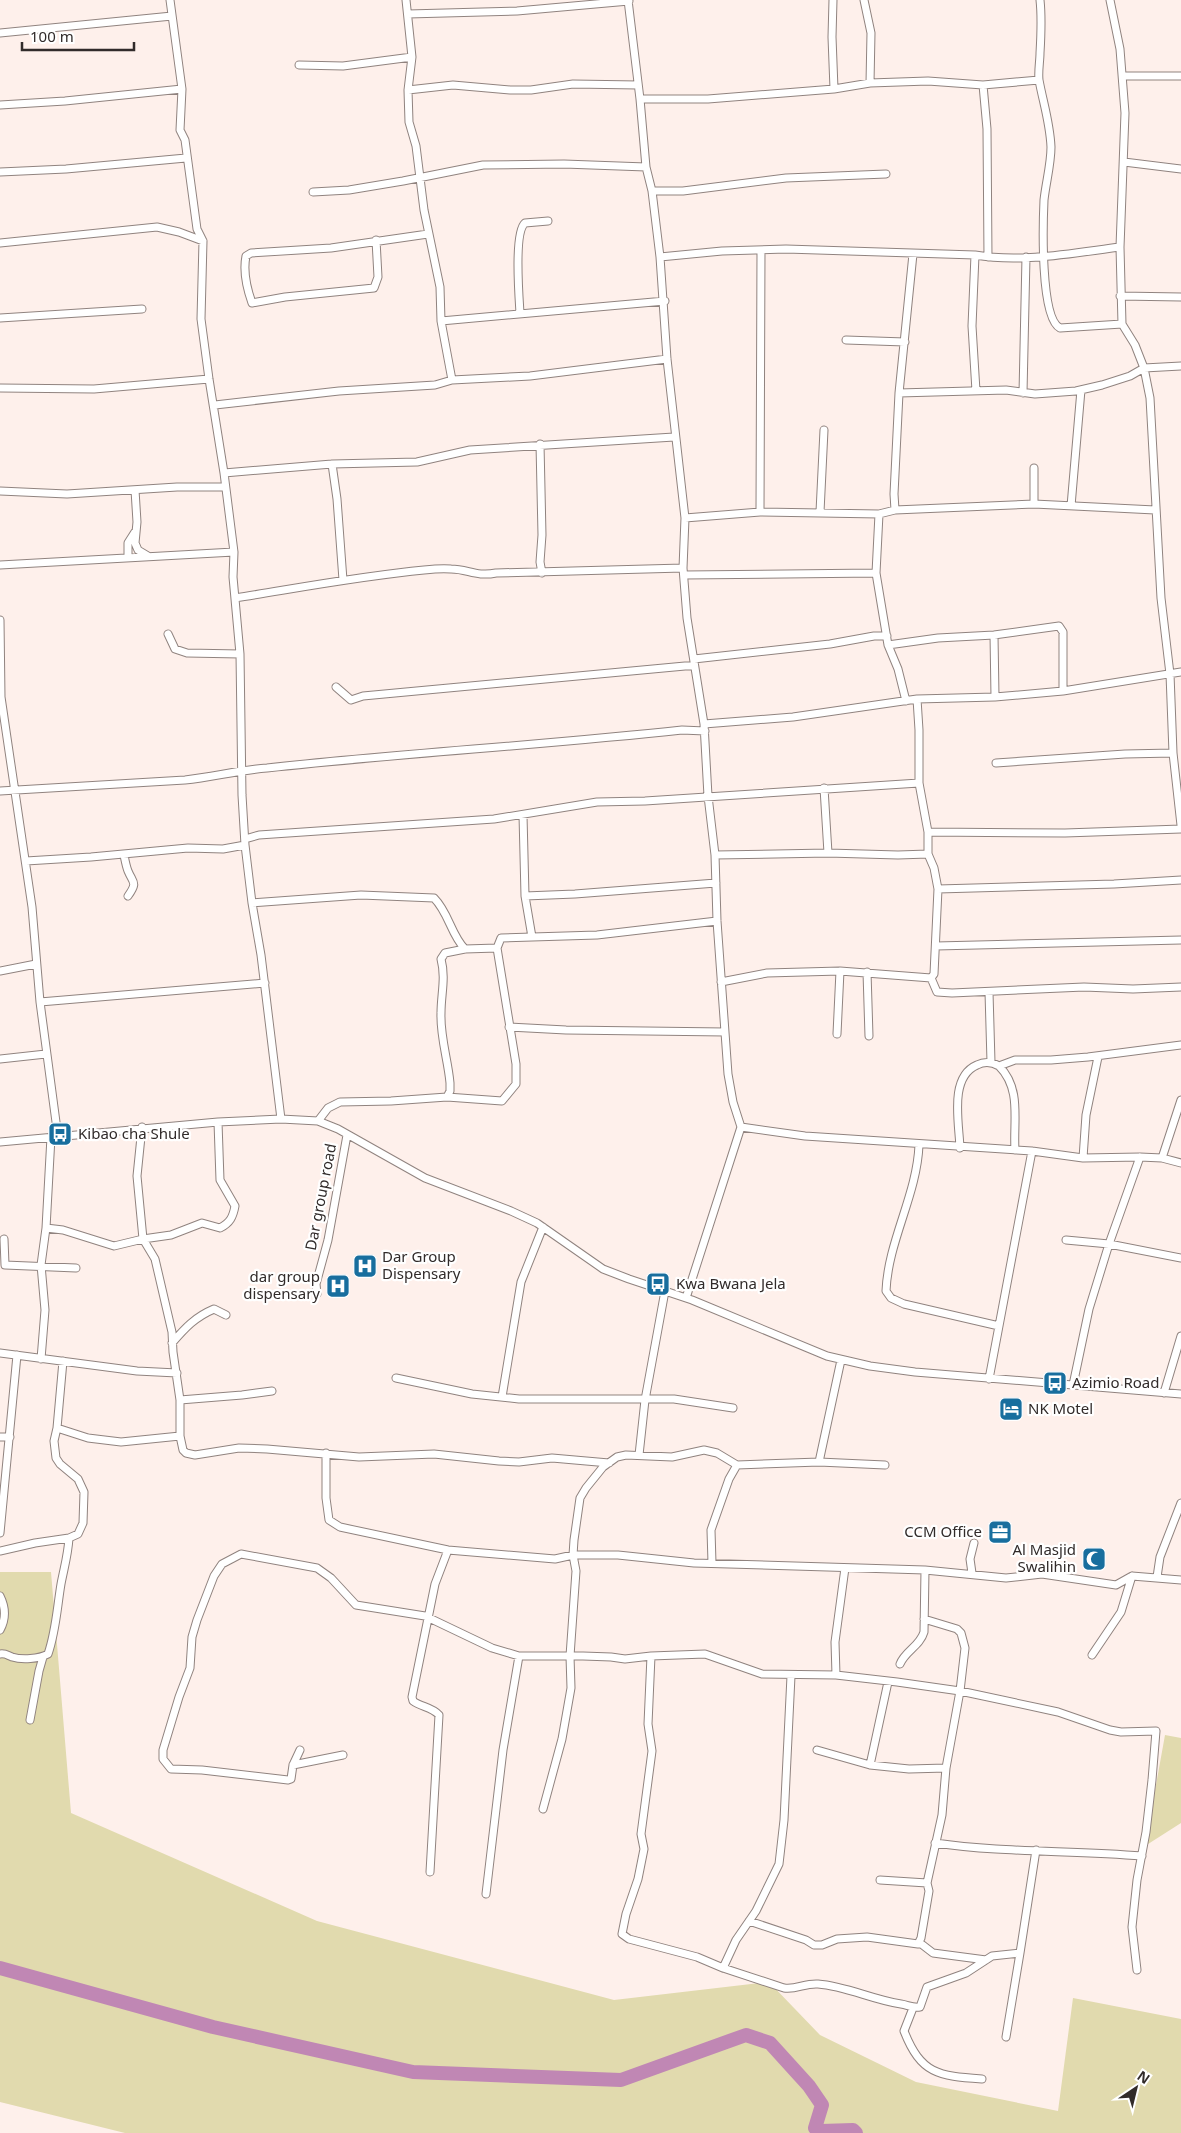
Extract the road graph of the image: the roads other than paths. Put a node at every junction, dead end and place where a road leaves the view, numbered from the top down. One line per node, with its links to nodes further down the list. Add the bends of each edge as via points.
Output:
1 (170, 0): 9 (street)
2 (406, 0): 8 (street)
3 (628, 0): 8 (street, via 517,11); 17 (street)
4 (833, 0): 20 (street)
5 (864, 0): 16 (street, via 871,33)
6 (1040, 0): 15 (street)
7 (1110, 0): 13 (street)
8 (408, 14): 11 (street)
9 (172, 16): 10 (street); 19 (street)
10 (0, 33)
11 (412, 57): 12 (street, via 343,66); 21 (street)
12 (299, 65)
13 (1123, 76): 14 (street); 25 (street)
14 (1181, 76)
15 (1039, 80): 18 (street); 42 (street, via 1050,125 1051,155 1044,198)
16 (870, 83): 18 (street); 20 (street)
17 (638, 85): 21 (street, via 573,84 510,90 454,85); 22 (street)
18 (983, 85): 44 (street, via 987,128)
19 (182, 89): 23 (street); 24 (street, via 180,130 185,140)
20 (834, 89): 22 (street, via 708,99)
21 (408, 90): 30 (street, via 409,122 416,146)
22 (640, 99): 26 (street)
23 (0, 105)
24 (186, 158): 28 (street); 36 (street, via 197,229)
25 (1124, 162): 27 (street); 38 (street)
26 (646, 167): 30 (street, via 483,165); 31 (street)
27 (1181, 169)
28 (0, 172)
29 (886, 174): 31 (street, via 786,178 683,191)
30 (419, 178): 32 (street, via 349,190); 34 (street)
31 (652, 191): 43 (street)
32 (313, 192)
33 (548, 221): 50 (street, via 525,223 520,228)
34 (428, 234): 35 (street); 52 (street, via 440,287)
35 (376, 240): 35 (street, via 378,277 374,288 252,303 244,264 246,256 251,253 331,248)
36 (203, 241): 37 (street, via 158,227); 59 (street, via 201,320)
37 (0, 243)
38 (1120, 247): 42 (street); 46 (street)
39 (761, 250): 40 (street); 43 (street); 80 (street)
40 (913, 254): 41 (street); 55 (street)
41 (975, 255): 44 (street); 62 (street, via 972,326)
42 (1044, 256): 45 (street); 53 (street, via 1047,296 1057,327)
43 (660, 257): 48 (street)
44 (988, 257): 45 (street)
45 (1026, 257): 65 (street)
46 (1120, 296): 47 (street); 53 (street)
47 (1181, 297)
48 (665, 301): 50 (street); 56 (street)
49 (142, 309): 51 (street)
50 (520, 313): 52 (street)
51 (0, 318)
52 (441, 321): 60 (street)
53 (1122, 324): 58 (street)
54 (846, 340): 55 (street)
55 (905, 342): 64 (street)
56 (667, 359): 60 (street, via 530,376); 68 (street)
57 (1181, 366): 58 (street)
58 (1144, 368): 63 (street, via 1130,376); 79 (street, via 1150,398)
59 (209, 379): 61 (street, via 94,389); 66 (street)
60 (452, 380): 66 (street, via 435,385 339,391)
61 (0, 388)
62 (976, 390): 64 (street); 65 (street)
63 (1081, 390): 65 (street); 77 (street)
64 (899, 393): 78 (street)
65 (1023, 393)
66 (214, 405): 72 (street)
67 (824, 430): 81 (street)
68 (674, 437): 69 (street); 83 (street)
69 (540, 444): 70 (street, via 470,450 417,462); 90 (street)
70 (332, 464): 72 (street); 92 (street)
71 (1034, 468): 76 (street)
72 (224, 472): 73 (street)
73 (225, 487): 74 (street); 85 (street)
74 (135, 490): 75 (street, via 66,494); 84 (street)
75 (0, 491)
76 (1034, 504): 77 (street); 78 (street)
77 (1071, 506): 79 (street)
78 (895, 510): 82 (street)
79 (1155, 510): 102 (street)
80 (760, 512): 81 (street); 83 (street)
81 (820, 512): 82 (street)
82 (879, 514): 91 (street)
83 (685, 518): 89 (street)
84 (136, 532): 86 (street, via 136,546); 87 (street, via 128,543)
85 (234, 552): 86 (street); 93 (street)
86 (150, 557): 87 (street)
87 (128, 558): 88 (street)
88 (0, 565)
89 (684, 572): 90 (street, via 580,570); 91 (street); 100 (street)
90 (542, 573): 92 (street, via 486,575 452,568)
91 (876, 573): 97 (street)
92 (343, 580): 93 (street)
93 (235, 598): 99 (street)
94 (0, 620): 105 (street)
95 (168, 634): 99 (street, via 175,649 187,653)
96 (994, 635): 98 (street); 104 (street, via 1059,626 1063,632); 106 (street)
97 (887, 636): 98 (street); 100 (street)
98 (888, 644): 108 (street)
99 (240, 654): 112 (street)
100 (694, 663): 103 (street, via 363,696 351,700); 109 (street)
101 (1181, 672): 102 (street)
102 (1170, 674): 104 (street); 110 (street)
103 (336, 687)
104 (1063, 691): 106 (street)
105 (1, 697): 116 (street)
106 (995, 697): 107 (street)
107 (917, 699): 108 (street); 113 (street)
108 (906, 701): 109 (street)
109 (705, 728): 112 (street); 117 (street)
110 (1173, 753): 111 (street); 119 (street)
111 (996, 763)
112 (242, 770): 116 (street, via 185,780); 123 (street)
113 (919, 783): 114 (street); 122 (street)
114 (824, 788): 117 (street); 124 (street)
115 (0, 790): 116 (street)
116 (15, 790): 128 (street)
117 (708, 796): 118 (street, via 597,802); 127 (street)
118 (523, 815): 123 (street, via 259,835); 133 (street)
119 (1181, 816): 120 (street)
120 (1181, 825)
121 (1181, 830): 122 (street)
122 (928, 832): 126 (street)
123 (245, 842): 125 (street, via 223,849 188,848); 134 (street)
124 (828, 853): 126 (street); 127 (street)
125 (124, 854): 128 (street); 132 (street, via 134,882)
126 (928, 854): 131 (street)
127 (715, 855): 130 (street)
128 (26, 861): 141 (street)
129 (1181, 880): 131 (street)
130 (716, 883): 133 (street); 135 (street)
131 (938, 890): 138 (street)
132 (128, 896)
133 (525, 896): 136 (street)
134 (252, 903): 140 (street, via 360,895 434,898 443,907); 147 (street)
135 (717, 922): 136 (street); 146 (street)
136 (532, 938): 139 (street, via 501,938)
137 (1181, 940): 138 (street)
138 (936, 946): 145 (street, via 935,971)
139 (497, 948): 140 (street); 151 (street)
140 (465, 949): 161 (street, via 445,953 441,959 444,972 442,1030 450,1083)
141 (36, 964): 142 (street); 150 (street)
142 (0, 971)
143 (840, 971): 144 (street); 146 (street, via 767,973); 153 (street)
144 (867, 972): 145 (street); 154 (street)
145 (931, 978): 149 (street, via 937,992)
146 (721, 982): 152 (street)
147 (265, 983): 150 (street); 163 (street)
148 (1181, 987): 149 (street)
149 (990, 992): 159 (street)
150 (40, 1002): 156 (street)
151 (509, 1027): 152 (street); 161 (street, via 517,1078 505,1099)
152 (725, 1032): 167 (street, via 730,1090)
153 (837, 1034)
154 (869, 1036)
155 (1181, 1045): 157 (street)
156 (46, 1054): 158 (street); 169 (street)
157 (1098, 1056): 160 (street, via 1015,1060); 176 (street, via 1086,1115)
158 (0, 1060)
159 (991, 1062): 160 (street); 172 (street, via 969,1068 958,1088)
160 (999, 1066): 173 (street, via 1010,1078 1015,1099)
161 (446, 1097): 164 (street, via 340,1102 328,1108)
162 (1181, 1100): 177 (street)
163 (281, 1119): 164 (street); 165 (street)
164 (318, 1121): 168 (street)
165 (218, 1122): 166 (street); 182 (street, via 218,1168 220,1180 235,1206 232,1219 220,1228 202,1223 170,1235)
166 (142, 1127): 169 (street); 182 (street, via 137,1176)
167 (741, 1127): 171 (street, via 805,1136); 190 (street)
168 (347, 1135): 179 (street, via 425,1178 511,1211); 189 (street, Dar group road)
169 (55, 1137): 170 (street); 180 (street)
170 (0, 1142)
171 (919, 1145): 172 (street); 192 (street, via 886,1283 888,1295 904,1304)
172 (960, 1148): 173 (street)
173 (1015, 1150): 174 (street)
174 (1032, 1151): 176 (street); 192 (street)
175 (1140, 1157): 176 (street); 177 (street); 184 (street)
176 (1083, 1158)
177 (1162, 1158): 178 (street)
178 (1181, 1163)
179 (543, 1227): 188 (street, via 603,1268); 207 (street, via 521,1282)
180 (46, 1228): 182 (street, via 114,1246); 186 (street)
181 (4, 1239): 186 (street, via 5,1265)
182 (143, 1239): 194 (street, via 155,1259)
183 (1066, 1240): 184 (street)
184 (1109, 1244): 185 (street); 203 (street, via 1089,1309)
185 (1181, 1258)
186 (41, 1265): 187 (street); 197 (street, via 44,1310)
187 (76, 1268)
188 (665, 1291): 190 (street); 209 (street)
189 (316, 1294)
190 (686, 1298): 198 (street)
191 (226, 1315): 194 (street, via 214,1310 203,1314)
192 (999, 1326): 202 (street)
193 (1181, 1336): 205 (street)
194 (172, 1343): 200 (street)
195 (0, 1353): 196 (street)
196 (17, 1355): 197 (street); 214 (street)
197 (41, 1359): 199 (street)
198 (841, 1360): 202 (street, via 906,1371); 217 (street)
199 (63, 1361): 200 (street); 211 (street)
200 (177, 1373): 208 (street)
201 (396, 1378): 207 (street)
202 (989, 1379): 203 (street)
203 (1073, 1385): 205 (street)
204 (272, 1391): 208 (street)
205 (1164, 1393): 206 (street)
206 (1181, 1394)
207 (502, 1397): 209 (street, via 541,1401)
208 (180, 1400): 212 (street)
209 (645, 1400): 210 (street, via 674,1399); 216 (street)
210 (733, 1408)
211 (57, 1428): 212 (street, via 88,1438 121,1442); 224 (street, via 54,1441 56,1458 78,1479 84,1492 81,1529)
212 (180, 1436): 215 (street, via 184,1450 190,1455 239,1448)
213 (0, 1437): 214 (street)
214 (10, 1437): 222 (street)
215 (326, 1453): 218 (street, via 367,1457 434,1454 519,1462 552,1458); 226 (street, via 329,1520 340,1527)
216 (639, 1455): 218 (street, via 617,1457); 219 (street, via 672,1457 704,1450 717,1453)
217 (819, 1462): 219 (street); 220 (street)
218 (609, 1463): 228 (street, via 595,1475 580,1498)
219 (737, 1465): 229 (street, via 712,1530)
220 (886, 1465)
221 (1181, 1503): 234 (street, via 1160,1557)
222 (1, 1509): 223 (street)
223 (0, 1533)
224 (69, 1538): 227 (street); 242 (street, via 52,1642)
225 (974, 1543): 232 (street, via 970,1559)
226 (448, 1550): 228 (street, via 555,1559); 237 (street, via 435,1584)
227 (0, 1551)
228 (573, 1555): 229 (street, via 618,1555); 244 (street, via 576,1571)
229 (712, 1563): 230 (street)
230 (845, 1568): 231 (street); 248 (street, via 835,1642)
231 (924, 1570): 232 (street); 238 (street)
232 (972, 1574): 233 (street, via 1006,1578 1042,1574 1116,1585)
233 (1132, 1576): 234 (street); 241 (street, via 1121,1612)
234 (1157, 1577): 235 (street)
235 (1181, 1580)
236 (0, 1596): 239 (street, via 5,1606)
237 (428, 1618): 243 (street, via 492,1648); 255 (street, via 356,1605 318,1568 241,1554 222,1564 197,1620 190,1668 163,1750 163,1759 171,1769 282,1780 291,1779); 262 (street, via 412,1697 417,1704 439,1715)
238 (924, 1619): 246 (street, via 922,1638 903,1656); 250 (street, via 961,1632 965,1648)
239 (0, 1630)
240 (0, 1654): 242 (street, via 14,1658)
241 (1092, 1655)
242 (44, 1656): 251 (street)
243 (519, 1656): 244 (street); 265 (street, via 503,1750)
244 (570, 1656): 245 (street, via 625,1659); 258 (street, via 571,1688 562,1739)
245 (651, 1656): 247 (street, via 705,1654 762,1674); 270 (street, via 648,1724 652,1751 641,1834 644,1849 622,1934 629,1939 697,1957)
246 (900, 1664)
247 (791, 1676): 248 (street); 266 (street, via 779,1864)
248 (836, 1676): 249 (street)
249 (888, 1682): 250 (street); 256 (street)
250 (960, 1691): 257 (street); 261 (street, via 1058,1712 1110,1730 1156,1731)
251 (30, 1720)
252 (300, 1750): 255 (street)
253 (817, 1750): 256 (street)
254 (343, 1755): 255 (street)
255 (294, 1765)
256 (870, 1765): 257 (street)
257 (946, 1768): 259 (street, via 942,1815)
258 (543, 1808)
259 (935, 1843): 260 (street); 264 (street)
260 (1036, 1850): 261 (street); 268 (street)
261 (1142, 1856): 271 (street, via 1132,1927)
262 (430, 1872)
263 (880, 1880): 264 (street)
264 (927, 1883): 267 (street, via 929,1891)
265 (486, 1894)
266 (749, 1921): 267 (street, via 814,1945 836,1939 868,1937); 270 (street)
267 (920, 1943): 269 (street, via 933,1953)
268 (1020, 1953): 269 (street, via 992,1956); 273 (street)
269 (987, 1960): 272 (street, via 958,1977 928,1987 920,2007)
270 (723, 1968): 272 (street, via 784,1988 817,1983)
271 (1137, 1970)
272 (913, 2008): 274 (street, via 904,2030 925,2066 944,2075)
273 (1006, 2037)
274 (982, 2079)

